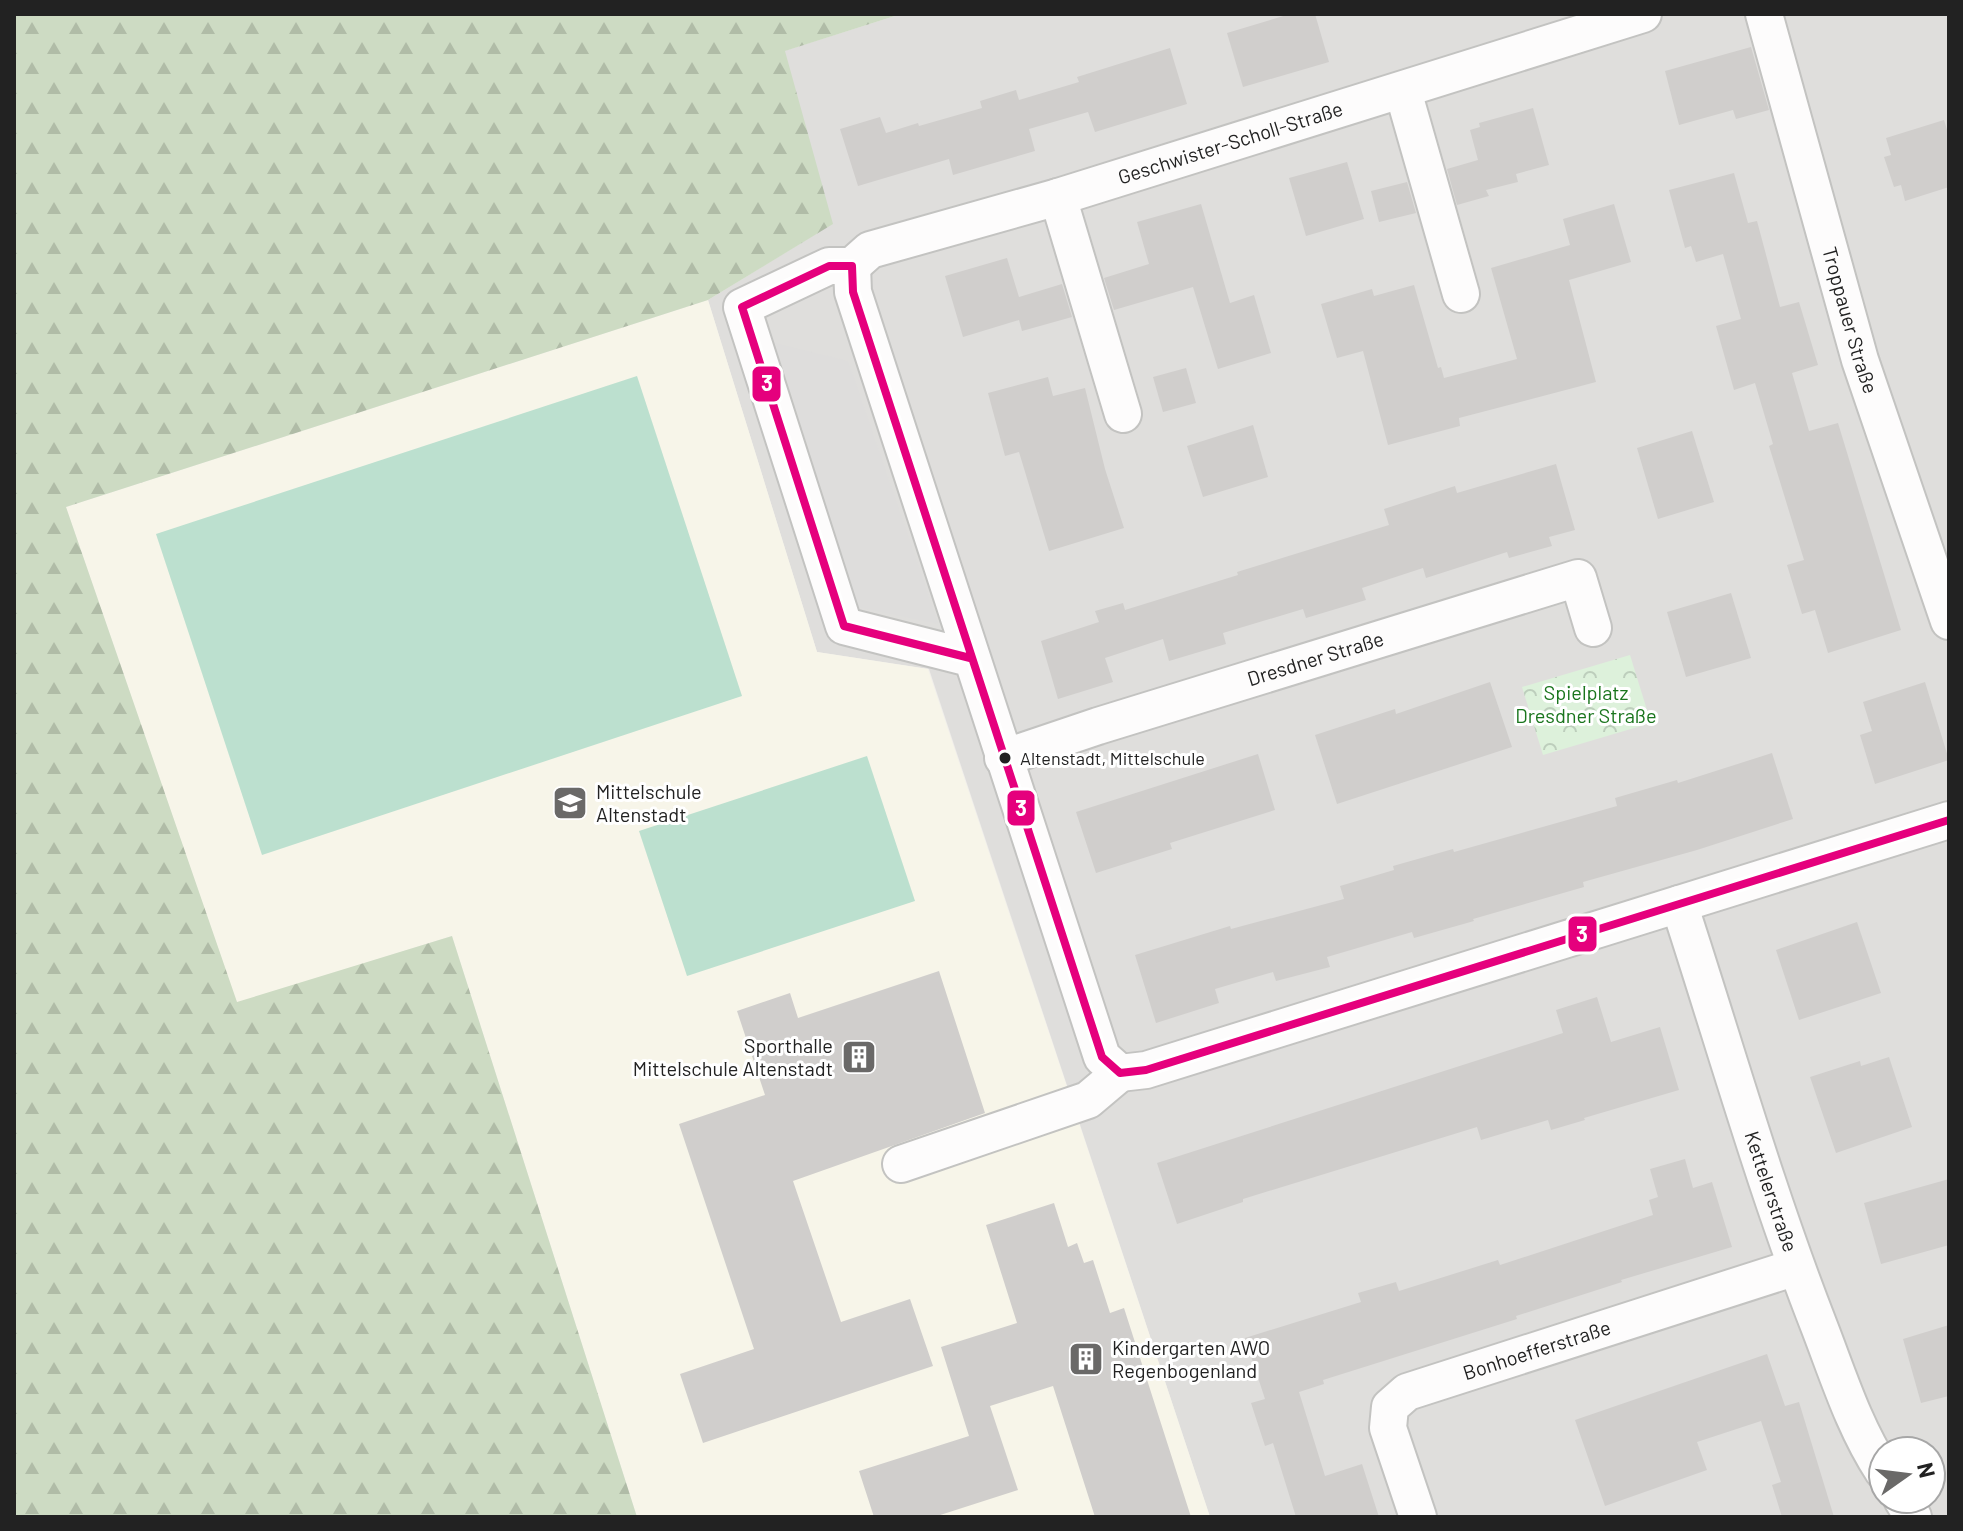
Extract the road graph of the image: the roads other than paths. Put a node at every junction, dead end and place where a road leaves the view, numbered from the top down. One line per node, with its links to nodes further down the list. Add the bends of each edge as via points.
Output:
1 (1643, 14): 3 (street, Geschwister-Scholl-Straße)
2 (1764, 14): 8 (street, Troppauer Straße, via 1860,360)
3 (1403, 91): 4 (street, Geschwister-Scholl-Straße); 6 (street)
4 (1058, 197): 5 (street, Geschwister-Scholl-Straße, via 870,250); 7 (street)
5 (852, 266): 10 (street, via 853,292); 10 (street, via 829,266 742,307 844,626)
6 (1461, 294)
7 (1123, 414)
8 (1949, 621)
9 (1593, 628): 11 (street, Dresdner Straße, via 1578,578)
10 (970, 658): 11 (street)
11 (1003, 758): 14 (street, via 1102,1057)
12 (1949, 820): 13 (street)
13 (1679, 904): 14 (street, via 1146,1070); 16 (street, Kettelerstraße)
14 (1120, 1073): 15 (street, via 1088,1100)
15 (901, 1164)
16 (1796, 1267): 17 (street, Kettelerstraße); 18 (street, Bonhoefferstraße, via 1407,1392 1390,1407 1388,1428)
17 (1867, 1442)
18 (1418, 1517)

